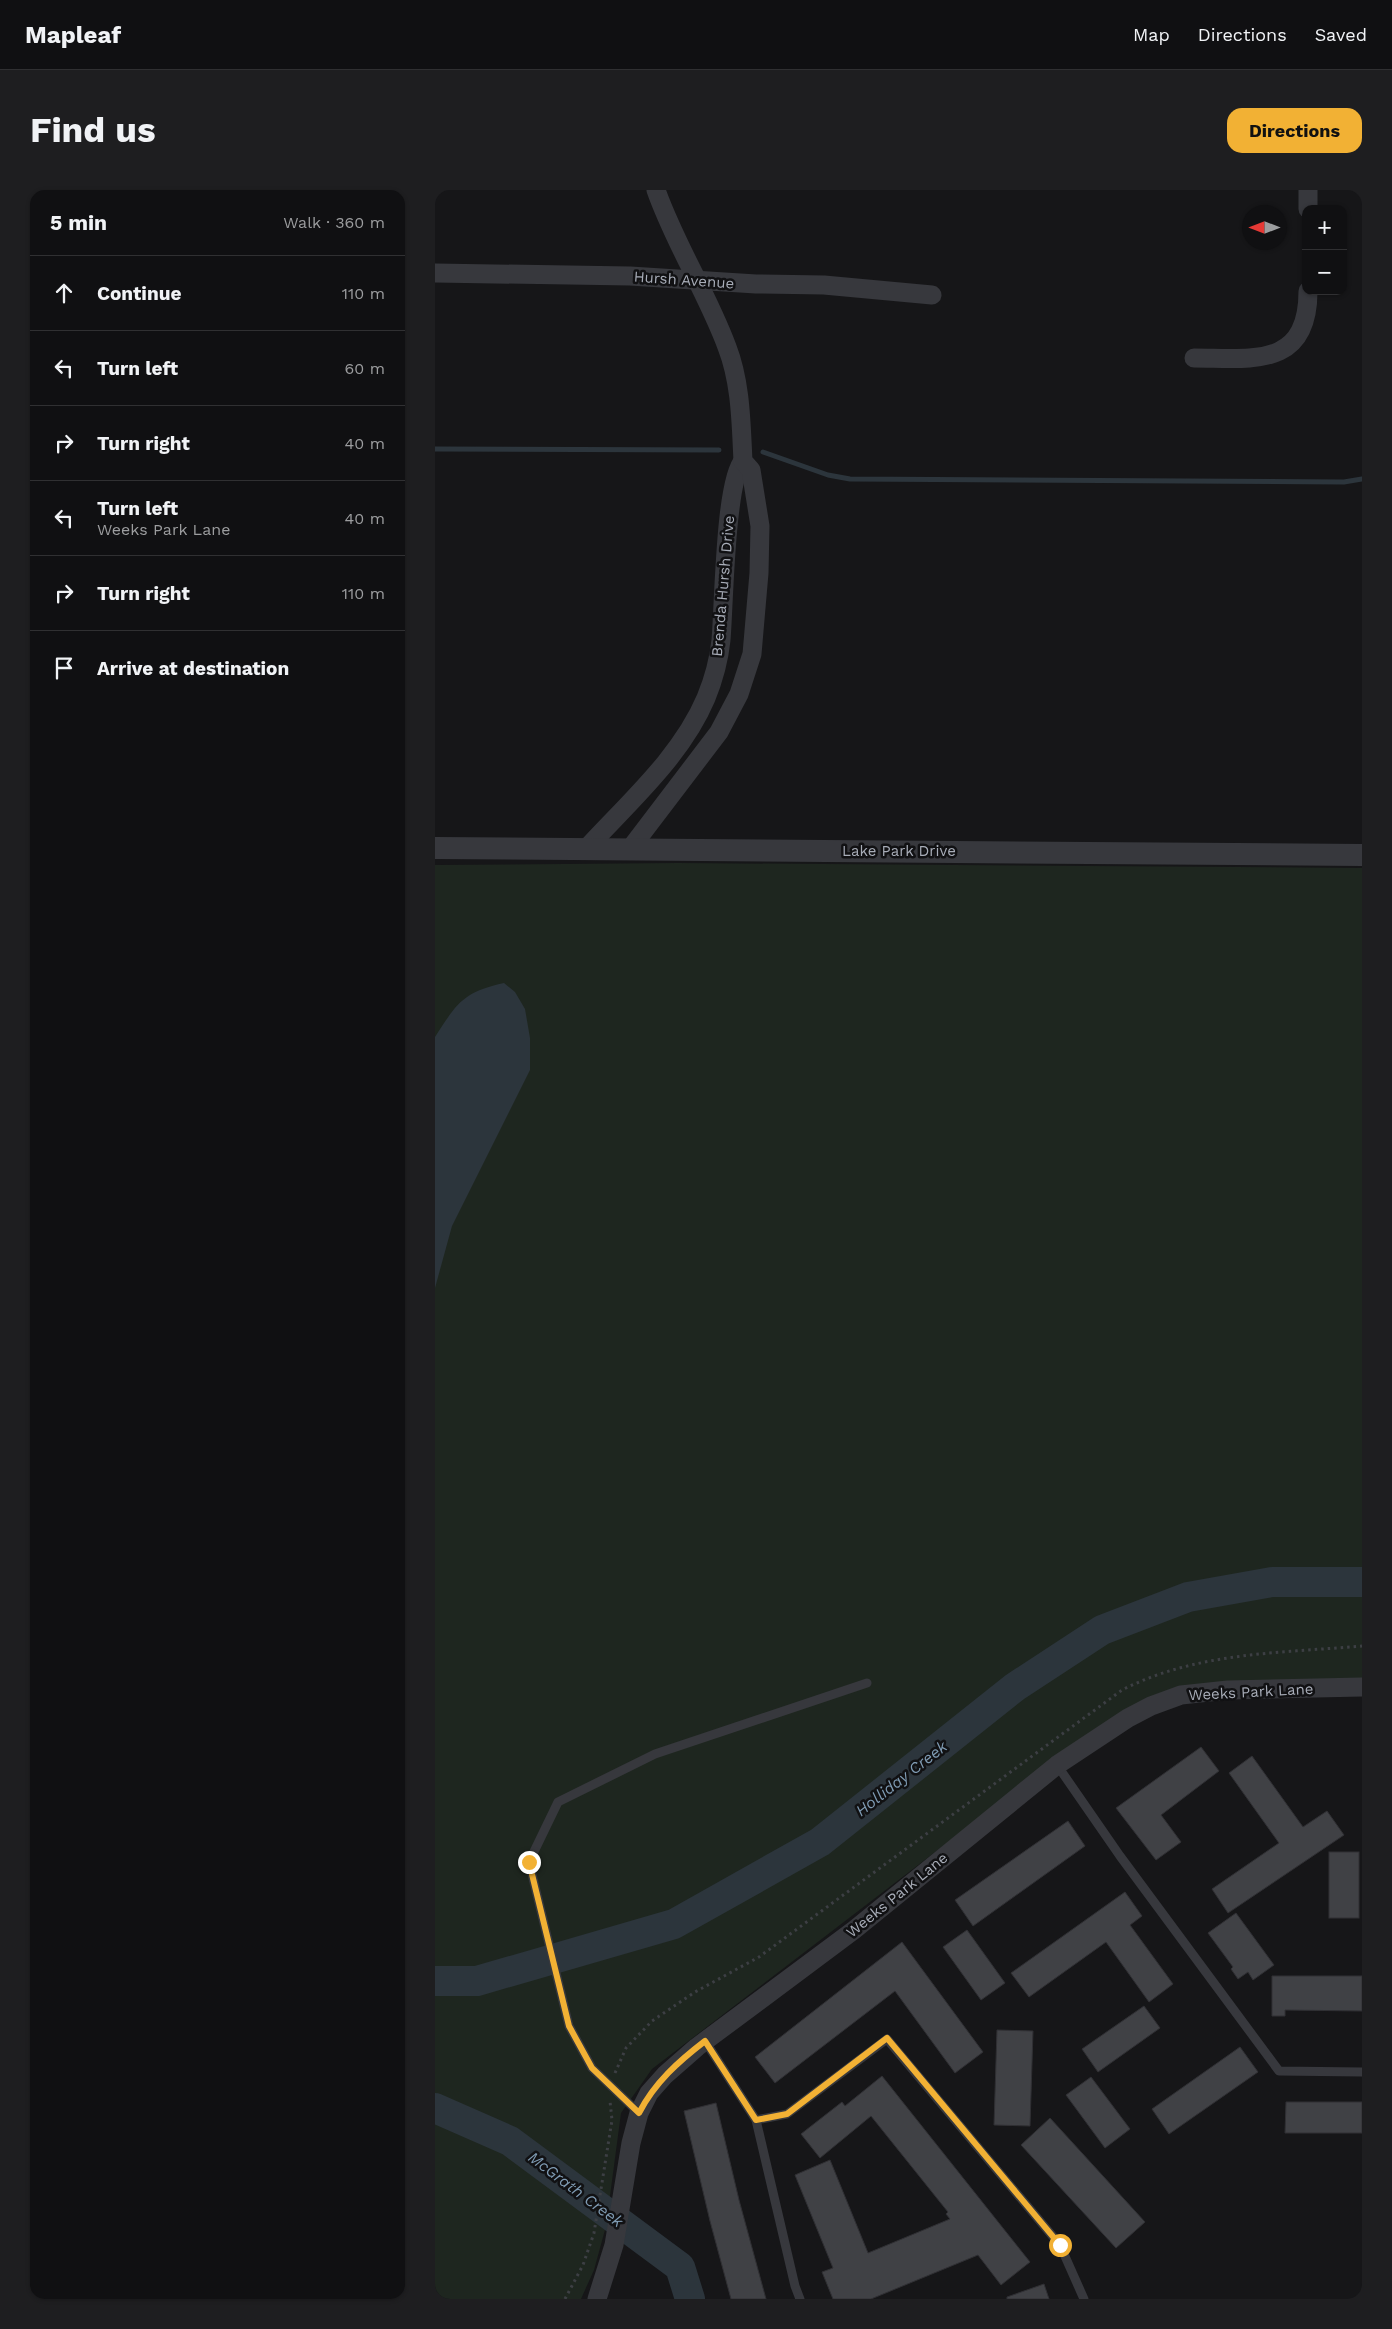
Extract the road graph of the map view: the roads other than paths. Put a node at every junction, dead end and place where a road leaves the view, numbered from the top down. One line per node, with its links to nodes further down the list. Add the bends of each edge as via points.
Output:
1 (656, 190): 5 (street, Brenda Hursh Drive, via 664,214)
2 (1308, 190): 3 (street)
3 (1308, 205)
4 (435, 273): 5 (street, Hursh Avenue, via 630,276)
5 (698, 281): 6 (street, Hursh Avenue, via 824,285); 9 (street, Brenda Hursh Drive, via 728,349 741,412)
6 (932, 295)
7 (1307, 295): 8 (street, via 1303,327 1297,339 1279,352 1255,358)
8 (1194, 358)
9 (743, 461): 11 (street, Brenda Hursh Drive, via 737,468 729,510 720,642 706,698 689,731 667,761); 12 (street, Brenda Hursh Drive, via 751,470 760,526 751,654 739,694 719,732)
10 (435, 848): 11 (street, Lake Park Drive)
11 (586, 849): 12 (street, Lake Park Drive)
12 (630, 849): 13 (street, Lake Park Drive)
13 (1362, 855)
14 (867, 1684): 19 (lane, via 655,1754 558,1802 529,1862 569,2026 592,2068)
15 (1362, 1687): 16 (street, Weeks Park Lane, via 1228,1690 1181,1696 1128,1718)
16 (1057, 1765): 17 (street, Weeks Park Lane, via 854,1930); 18 (lane, via 1279,2072)
17 (705, 2041): 19 (street, Weeks Park Lane, via 665,2075 649,2093); 20 (lane)
18 (1362, 2072)
19 (639, 2113): 21 (street, Weeks Park Lane, via 613,2245)
20 (756, 2120): 22 (lane); 23 (lane, via 787,2114 887,2038 1060,2245)
21 (597, 2299)
22 (799, 2299)
23 (1084, 2299)

